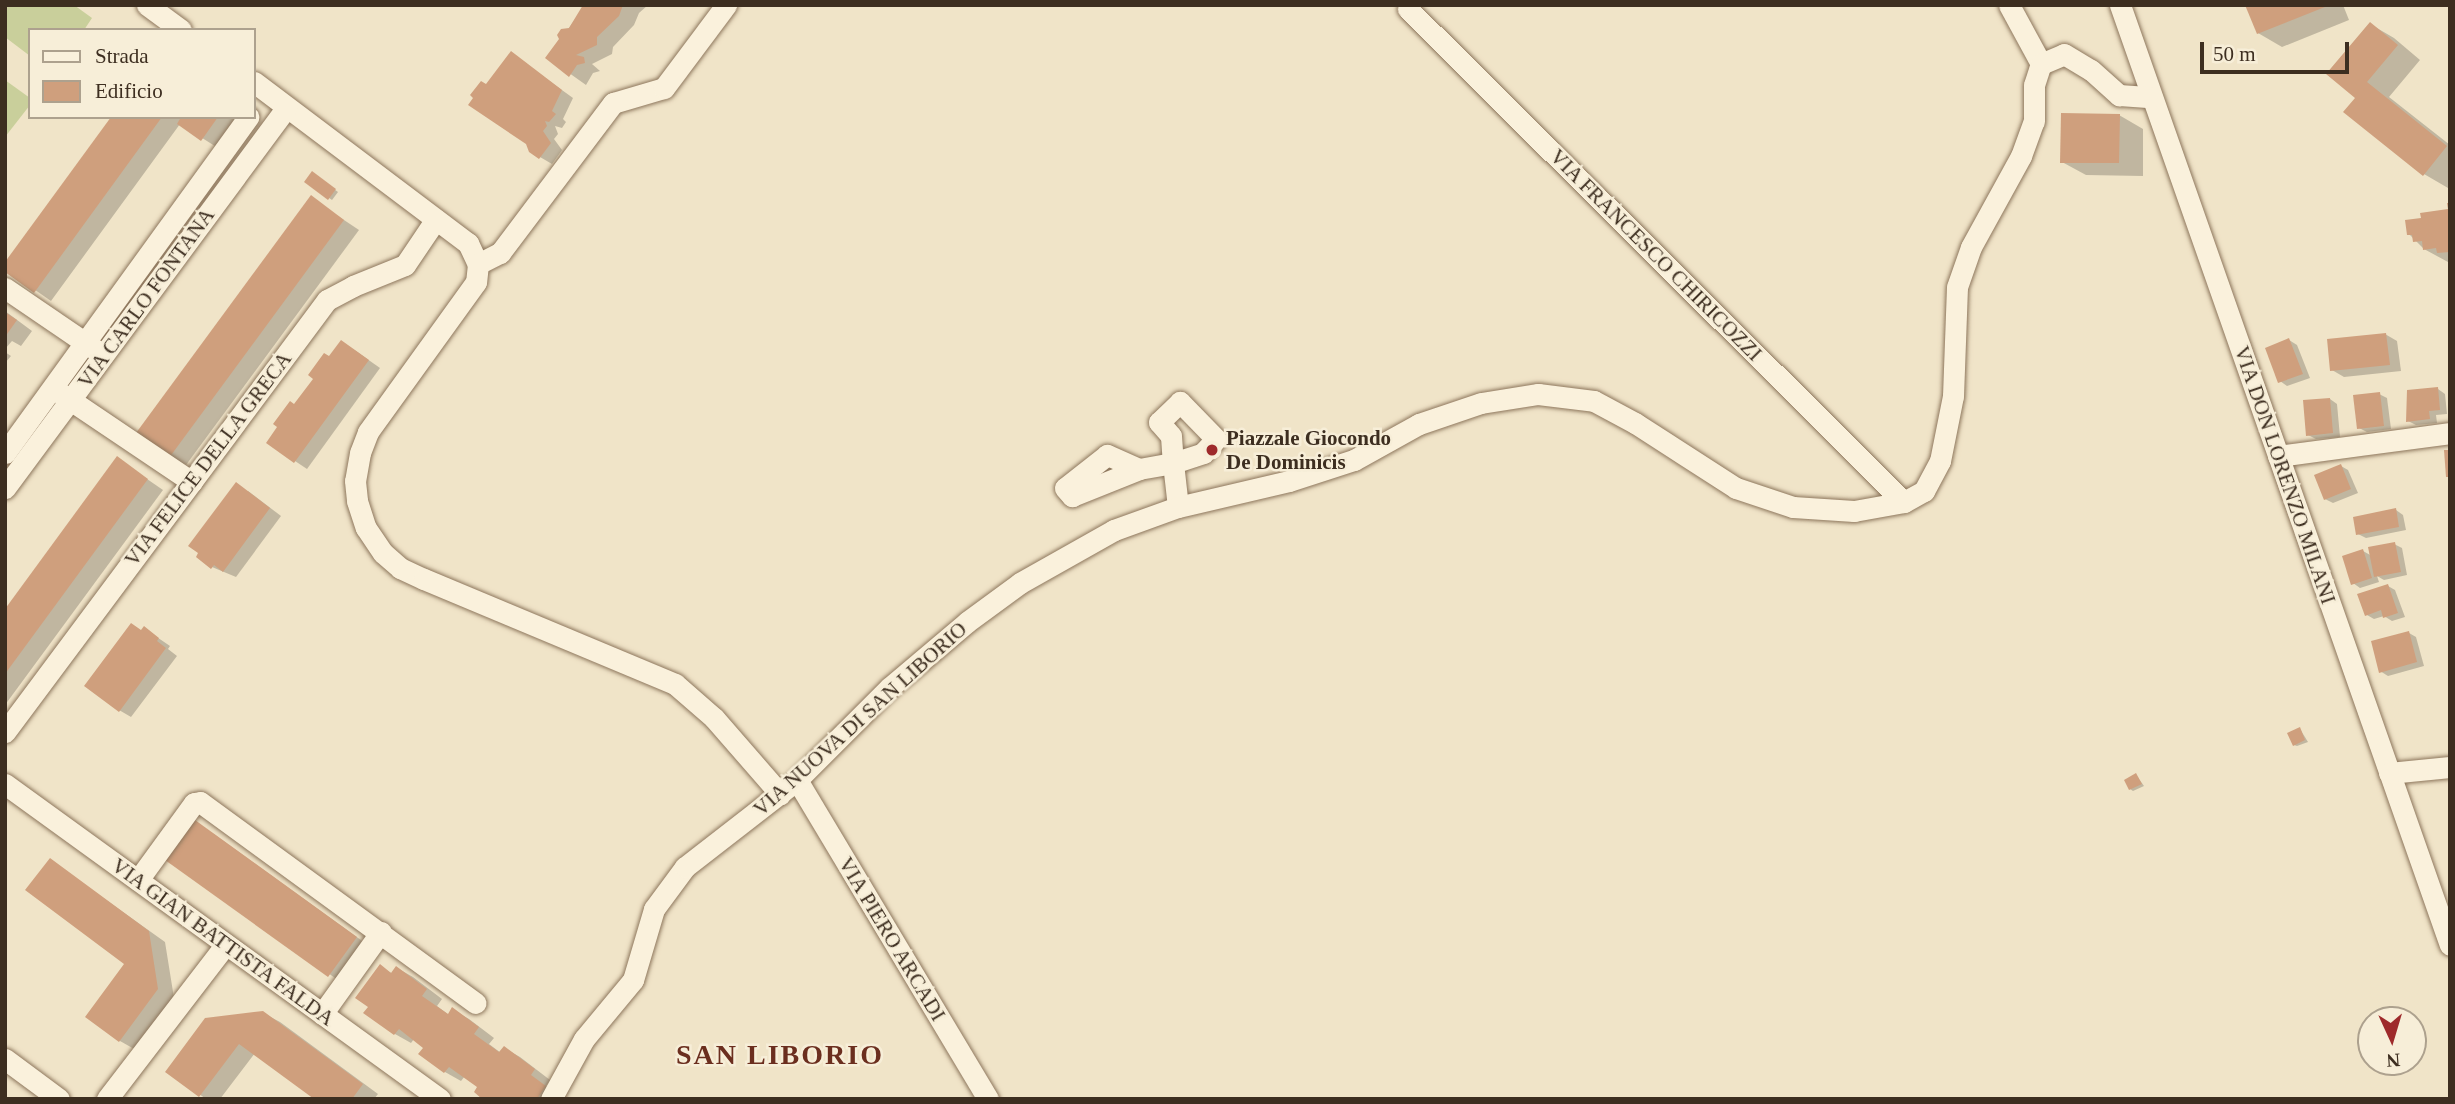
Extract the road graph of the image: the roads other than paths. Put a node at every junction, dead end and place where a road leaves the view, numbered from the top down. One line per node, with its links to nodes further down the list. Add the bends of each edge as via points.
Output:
1 (147, 5): 6 (street)
2 (726, 5): 13 (street, via 664,88 613,103 500,253)
3 (2009, 5): 7 (street)
4 (2120, 5): 9 (street, VIA DON LORENZO MILANI)
5 (1408, 9): 23 (street, VIA FRANCESCO CHIRICOZZI)
6 (178, 28)
7 (2041, 64): 9 (street, via 2064,54 2119,95); 23 (street, VIA NUOVA DI SAN LIBORIO, via 2034,86 2034,121 2021,156 1971,247 1957,287 1953,396 1940,461 1924,491)
8 (260, 87): 10 (street)
9 (2151, 97): 19 (street, VIA DON LORENZO MILANI)
10 (286, 108): 12 (street); 15 (street, VIA CARLO FONTANA)
11 (247, 119): 15 (street, VIA CARLO FONTANA)
12 (436, 219): 13 (street, via 468,243); 21 (street, VIA FELICE DELLA GRECA, via 405,265 327,300)
13 (478, 264): 30 (street, via 476,282 368,432 355,481 366,528 400,568 675,684 714,718)
14 (5, 288): 15 (street)
15 (95, 349): 16 (street, VIA CARLO FONTANA)
16 (62, 395): 18 (street, VIA CARLO FONTANA); 21 (street); 22 (street, VIA CARLO FONTANA)
17 (2450, 433): 19 (street)
18 (5, 453)
19 (2278, 456): 27 (street, VIA DON LORENZO MILANI)
20 (1139, 469): 24 (street, via 1173,463)
21 (191, 482): 25 (street, VIA FELICE DELLA GRECA)
22 (5, 488)
23 (1904, 502): 24 (street, VIA NUOVA DI SAN LIBORIO, via 1854,511 1793,507 1736,488 1594,401 1538,394 1481,403 1419,424 1354,460 1289,481)
24 (1178, 507): 28 (street, VIA NUOVA DI SAN LIBORIO, via 1114,530 1020,583 889,688)
25 (5, 732)
26 (2450, 767): 27 (street)
27 (2389, 773): 34 (street, VIA DON LORENZO MILANI)
28 (797, 779): 30 (street, VIA NUOVA DI SAN LIBORIO); 43 (street, VIA PIERO ARCADI)
29 (5, 784): 31 (street, VIA GIAN BATTISTA FALDA)
30 (780, 794): 42 (street, VIA NUOVA DI SAN LIBORIO, via 685,867 654,909 634,980 584,1039)
31 (138, 880): 32 (street, via 194,803 200,802); 33 (street, VIA GIAN BATTISTA FALDA)
32 (381, 932): 35 (street); 36 (street)
33 (226, 944): 36 (street, VIA GIAN BATTISTA FALDA); 40 (street)
34 (2450, 945)
35 (476, 1003)
36 (322, 1014): 38 (street, VIA GIAN BATTISTA FALDA)
37 (5, 1059): 39 (street)
38 (414, 1091): 41 (street, VIA GIAN BATTISTA FALDA)
39 (59, 1099)
40 (107, 1099)
41 (440, 1099)
42 (551, 1099)
43 (988, 1099)

